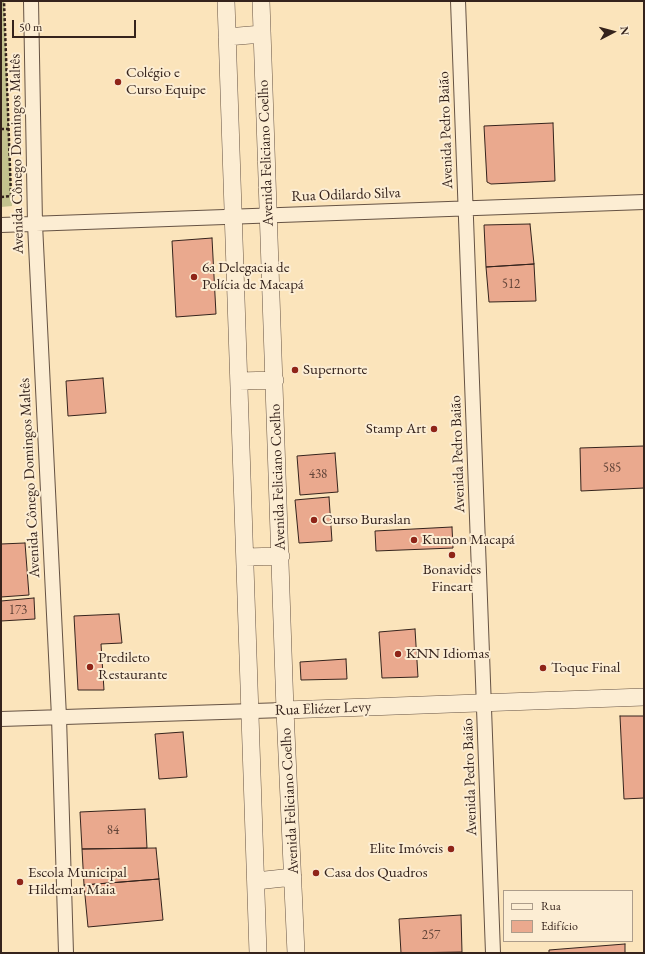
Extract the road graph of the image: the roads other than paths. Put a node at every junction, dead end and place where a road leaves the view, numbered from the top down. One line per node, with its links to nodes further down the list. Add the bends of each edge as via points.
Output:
1 (31, 1): 11 (street, Avenida Cônego Domingos Maltês)
2 (226, 1): 6 (street)
3 (261, 1): 5 (street, Avenida Feliciano Coelho)
4 (458, 1): 8 (street, Avenida Pedro Baião)
5 (262, 34): 6 (street); 9 (street, Avenida Feliciano Coelho)
6 (227, 36): 10 (street)
7 (644, 202): 8 (street, Rua Odilardo Silva)
8 (466, 208): 9 (street, Rua Odilardo Silva); 18 (street, Avenida Pedro Baião)
9 (269, 215): 10 (street, Rua Odilardo Silva); 14 (street, Avenida Feliciano Coelho)
10 (233, 216): 11 (street, Rua Odilardo Silva); 13 (street)
11 (35, 224): 12 (street, Rua Odilardo Silva); 21 (street, Avenida Cônego Domingos Maltês)
12 (1, 225)
13 (239, 380): 14 (street); 16 (street)
14 (275, 380): 15 (street, Avenida Feliciano Coelho)
15 (281, 556): 16 (street); 19 (street, Avenida Feliciano Coelho)
16 (245, 557): 20 (street)
17 (644, 697): 18 (street, Rua Eliézer Levy)
18 (484, 702): 19 (street, Rua Eliézer Levy); 28 (street, Avenida Pedro Baião)
19 (285, 710): 20 (street, Rua Eliézer Levy); 23 (street, Avenida Feliciano Coelho)
20 (250, 712): 21 (street, Rua Eliézer Levy); 24 (street)
21 (59, 717): 22 (street, Rua Eliézer Levy); 25 (street, Avenida Cônego Domingos Maltês)
22 (1, 719)
23 (293, 877): 24 (street); 27 (street, Avenida Feliciano Coelho)
24 (256, 881): 26 (street)
25 (66, 953)
26 (258, 953)
27 (296, 953)
28 (493, 953)

